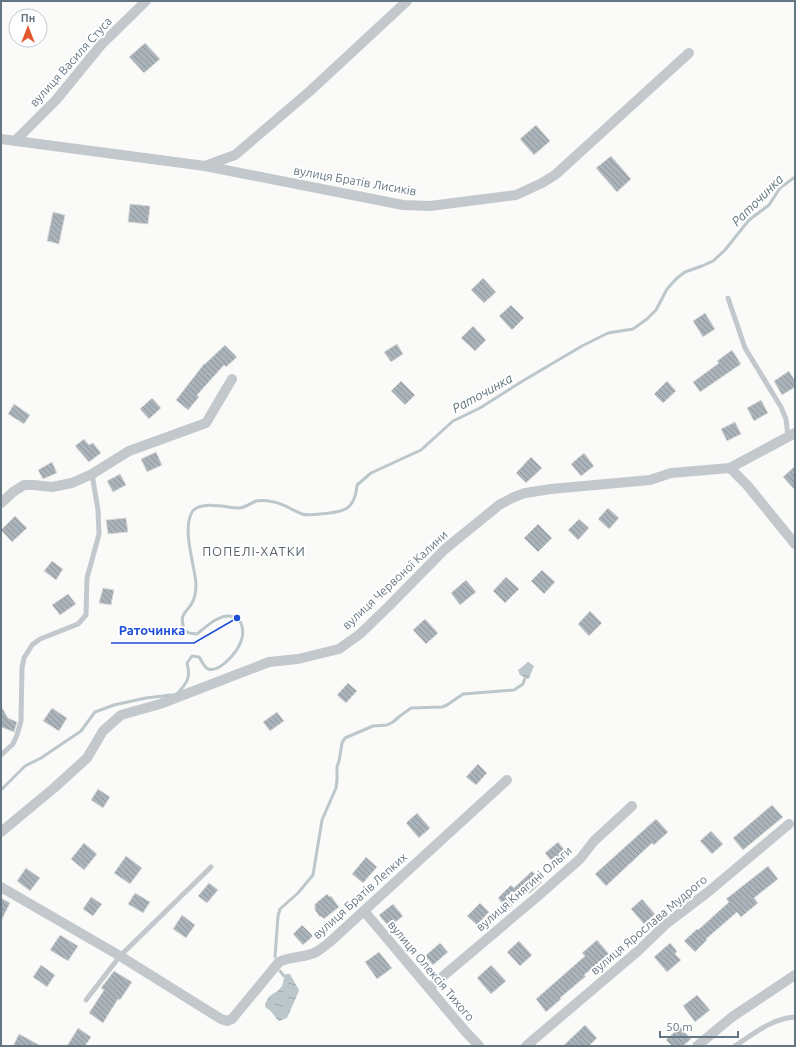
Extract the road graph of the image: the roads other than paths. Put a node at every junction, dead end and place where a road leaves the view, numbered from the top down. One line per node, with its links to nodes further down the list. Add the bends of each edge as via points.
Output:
1 (146, 1): 5 (street, вулиця Василя Стуса, via 101,45 56,100)
2 (407, 1): 6 (street, вулиця Братів Лисиків, via 234,155)
3 (689, 53): 6 (street, вулиця Братів Лисиків, via 555,175 516,195 430,206 403,206)
4 (1, 139): 5 (street, вулиця Братів Лисиків)
5 (15, 141): 6 (street, вулиця Братів Лисиків)
6 (205, 166)
7 (728, 298): 9 (lane, via 745,348 781,407)
8 (232, 379): 11 (street, via 206,423 129,451)
9 (791, 435): 10 (street, вулиця Червоної Калини)
10 (730, 468): 13 (street); 18 (street, вулиця Червоної Калини, via 671,473 650,480 551,489 514,497 499,505 445,549 360,634 339,649 298,659 269,662 160,704 121,715 103,731 87,758)
11 (92, 474): 12 (street, via 72,483 52,487 24,485); 14 (lane, via 98,510 98,534 87,578 86,616 78,624 40,639 32,645 24,658 18,735 13,744)
12 (1, 503)
13 (795, 544)
14 (1, 755)
15 (507, 780): 21 (street, вулиця Братів Лепких)
16 (632, 806): 24 (street, вулиця Княгині Ольги, via 594,841 580,859)
17 (789, 824): 28 (street, вулиця Ярослава Мудрого, via 666,924)
18 (1, 832)
19 (211, 867): 22 (lane)
20 (1, 887): 22 (street, вулиця Братів Лепких)
21 (364, 911): 22 (street, вулиця Братів Лепких, via 316,952 279,962 232,1020 227,1021); 24 (street, вулиця Олексія Тихого)
22 (120, 956): 25 (lane)
23 (795, 975): 29 (street, via 732,1017)
24 (429, 988): 27 (street, вулиця Олексія Тихого)
25 (86, 1000)
26 (795, 1017): 30 (lane, via 772,1023)
27 (479, 1046)
28 (526, 1046)
29 (696, 1046)
30 (735, 1046)

